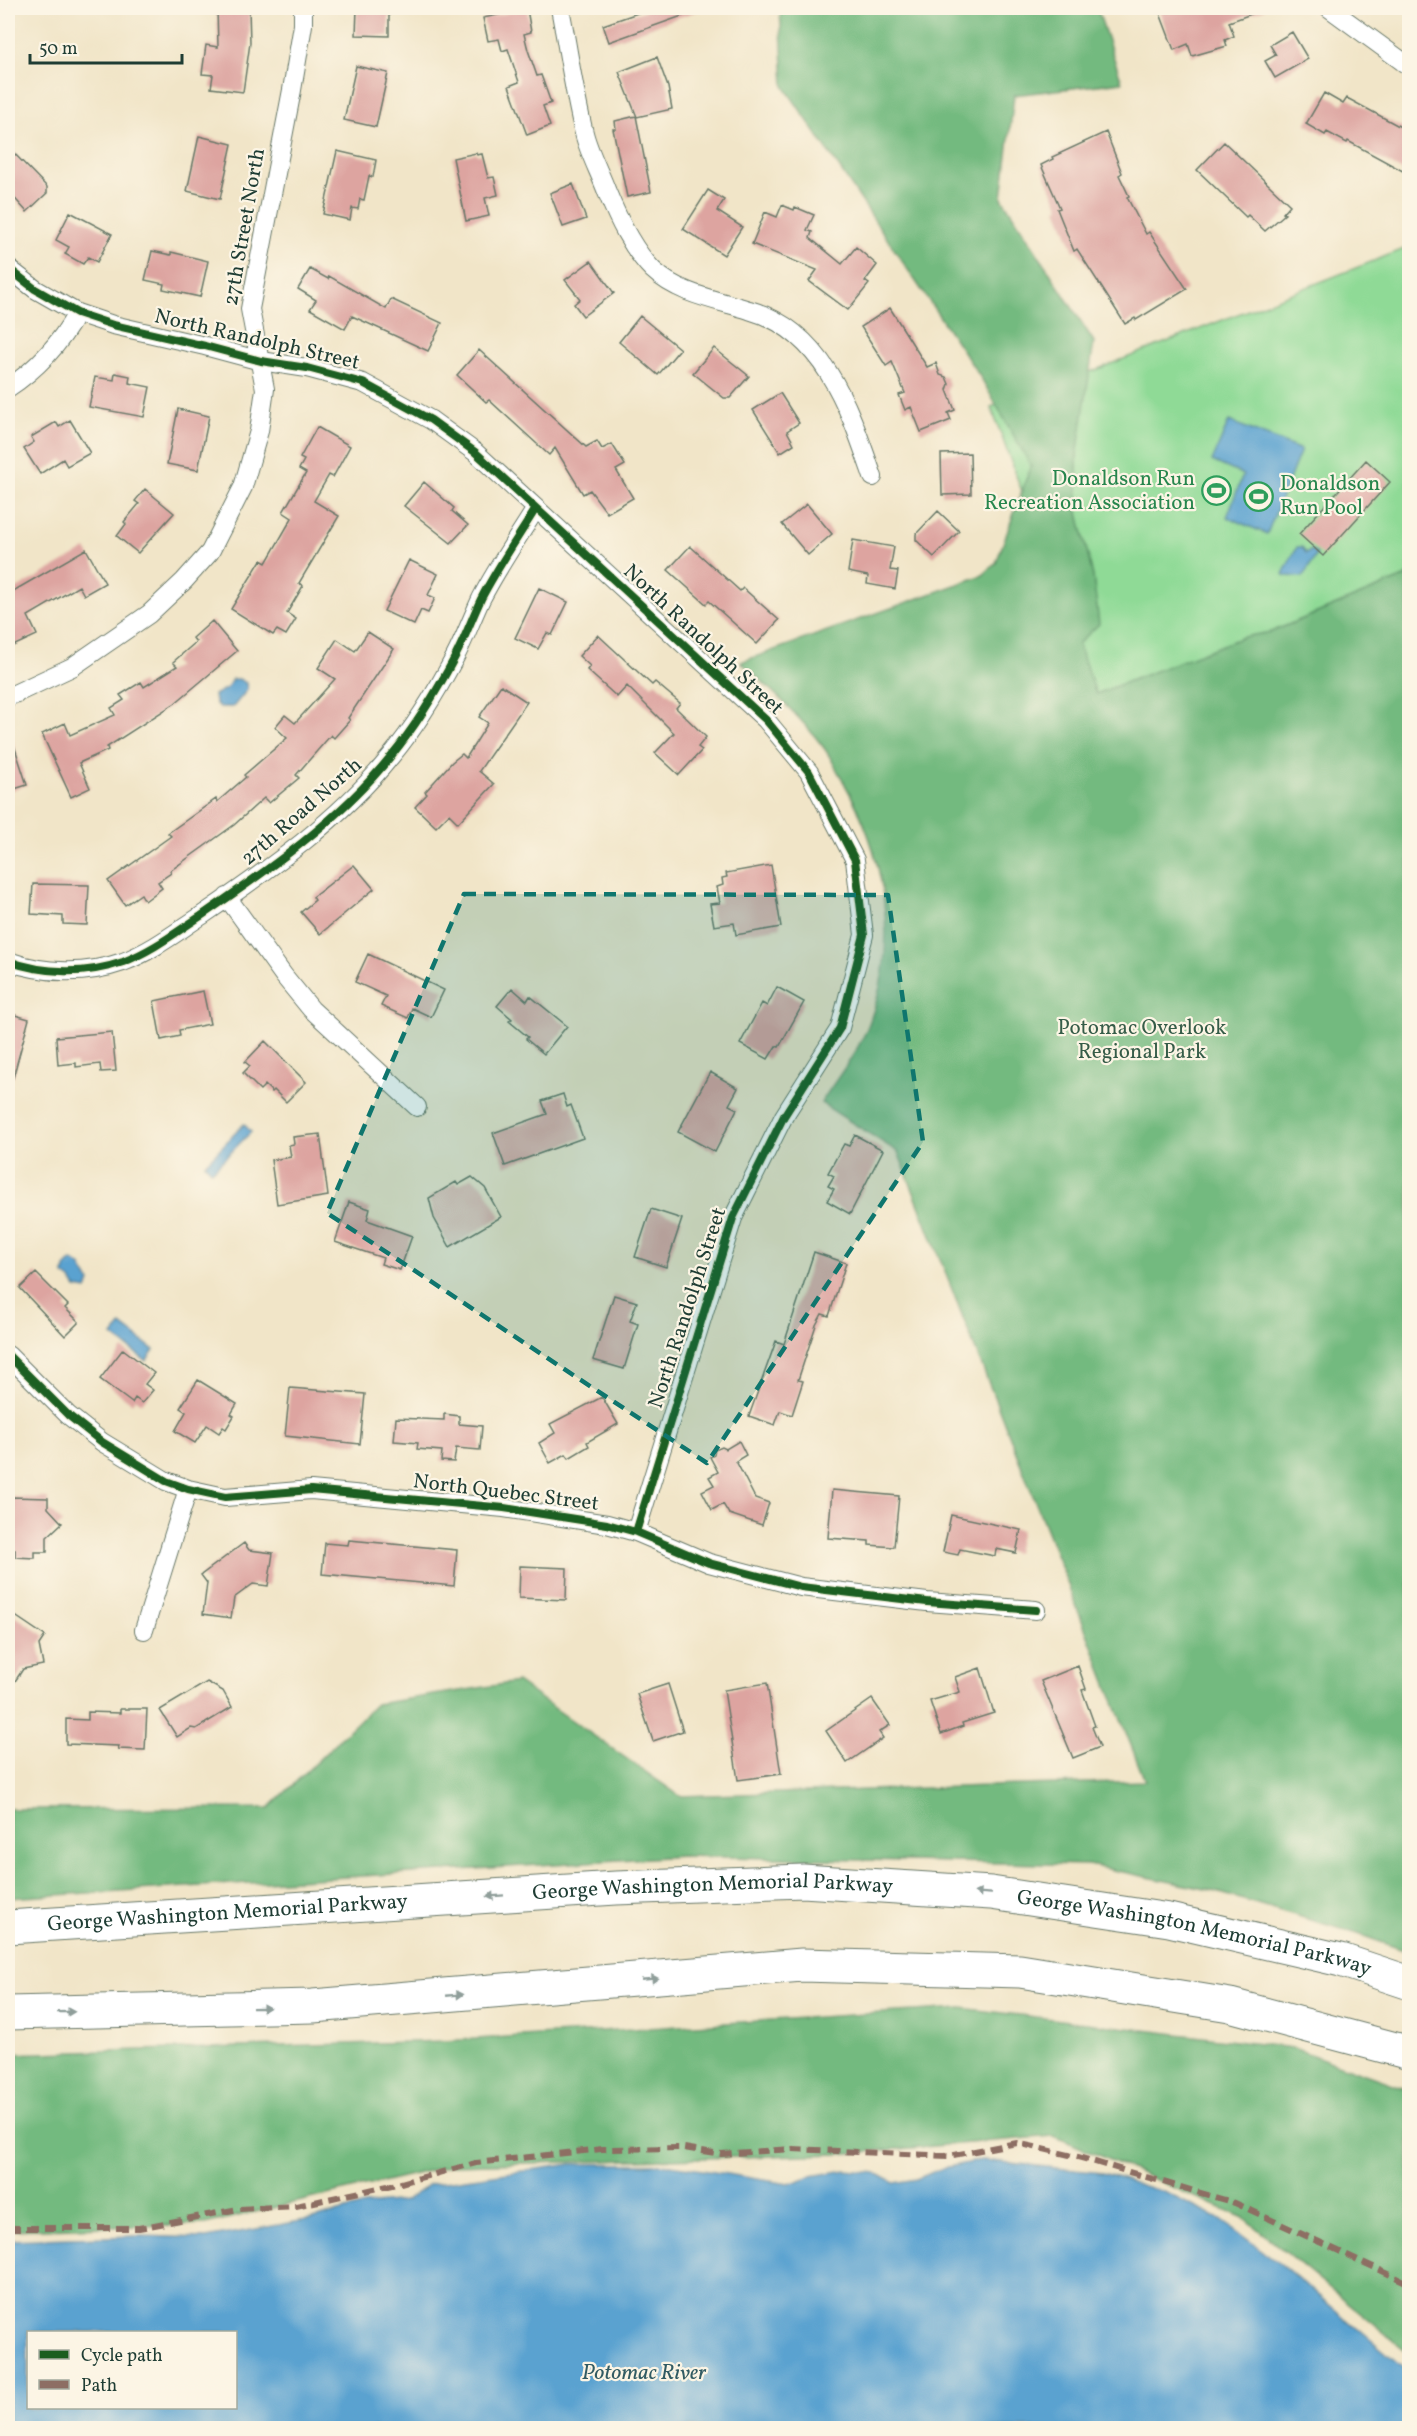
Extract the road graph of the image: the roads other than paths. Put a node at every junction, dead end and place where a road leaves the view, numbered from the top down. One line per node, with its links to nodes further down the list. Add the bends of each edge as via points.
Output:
1 (303, 8): 7 (street, 27th Street North, via 292,90 250,309)
2 (560, 8): 9 (street, via 584,134 629,237 653,270 669,281 699,295 754,311 795,333 813,350 835,379)
3 (1329, 8): 4 (street)
4 (1410, 67)
5 (8, 268): 6 (street, North Randolph Street, via 35,289)
6 (77, 312): 7 (street, North Randolph Street, via 113,325); 8 (street, via 49,354)
7 (261, 361): 10 (street, North Randolph Street, via 363,383 393,398 475,452); 11 (street, 27th Street North, via 265,389 259,431 243,488 210,552 149,614 72,667)
8 (8, 388)
9 (873, 477)
10 (535, 510): 12 (street, 27th Road North, via 482,598 455,657 391,757 305,839); 17 (street, North Randolph Street, via 766,720 809,772 855,860 864,935 840,1028 784,1116 733,1218)
11 (8, 697)
12 (227, 897): 13 (street, 27th Road North, via 152,950 122,962 94,970 64,972); 14 (street, via 311,1009)
13 (8, 961)
14 (417, 1107)
15 (8, 1355): 16 (street, North Quebec Street, via 68,1416 102,1442)
16 (188, 1489): 17 (street, North Quebec Street, via 225,1497 311,1490 504,1508); 19 (street)
17 (636, 1532): 18 (street, North Quebec Street, via 709,1563 801,1587)
18 (1036, 1610)
19 (144, 1629)
20 (8, 1927): 21 (highway, George Washington Memorial Parkway, one-way to 20, via 1341,1960 1169,1920 991,1893 803,1881 616,1888)
21 (1410, 1983)
22 (8, 2013): 23 (highway, one-way to 23, via 313,2006 802,1965 1020,1971 1230,2005)
23 (1410, 2053)

